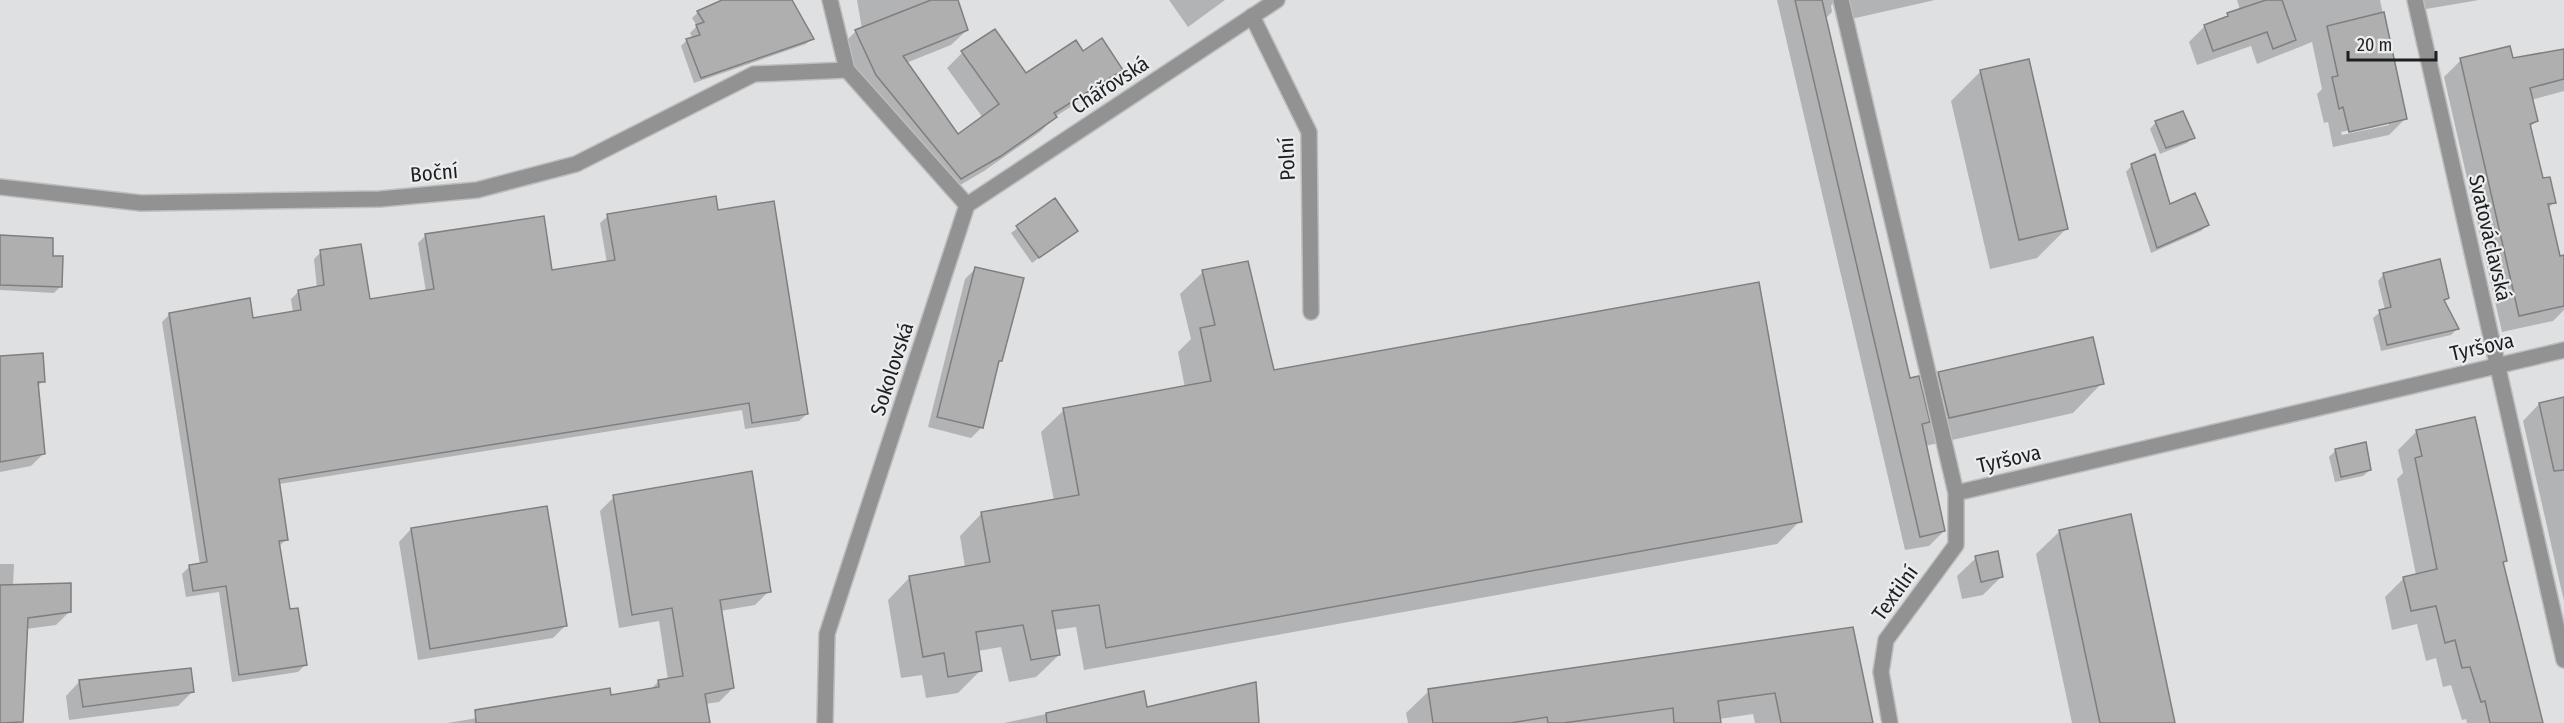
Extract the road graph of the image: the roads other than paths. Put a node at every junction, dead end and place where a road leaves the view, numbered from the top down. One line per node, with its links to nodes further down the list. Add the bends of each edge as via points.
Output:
1 (830, 0): 6 (street)
2 (1276, 0): 5 (street, Chářovská)
3 (1841, 0): 12 (street, Tyršova)
4 (2415, 0): 11 (street, Svatováclavská)
5 (1252, 16): 8 (street, Chářovská); 9 (street, Polní, via 1309,132)
6 (847, 70): 7 (street, Boční, via 754,74 576,164 477,190 380,199 141,203); 8 (street)
7 (0, 187)
8 (967, 205): 14 (street, Sokolovská, via 828,634)
9 (1311, 312)
10 (2564, 350): 11 (street, Tyršova)
11 (2496, 364): 12 (street, Tyršova); 13 (street, Svatováclavská)
12 (1956, 493): 15 (street, Textilní, via 1956,545 1886,640 1881,672)
13 (2564, 660)
14 (825, 723)
15 (1890, 723)

